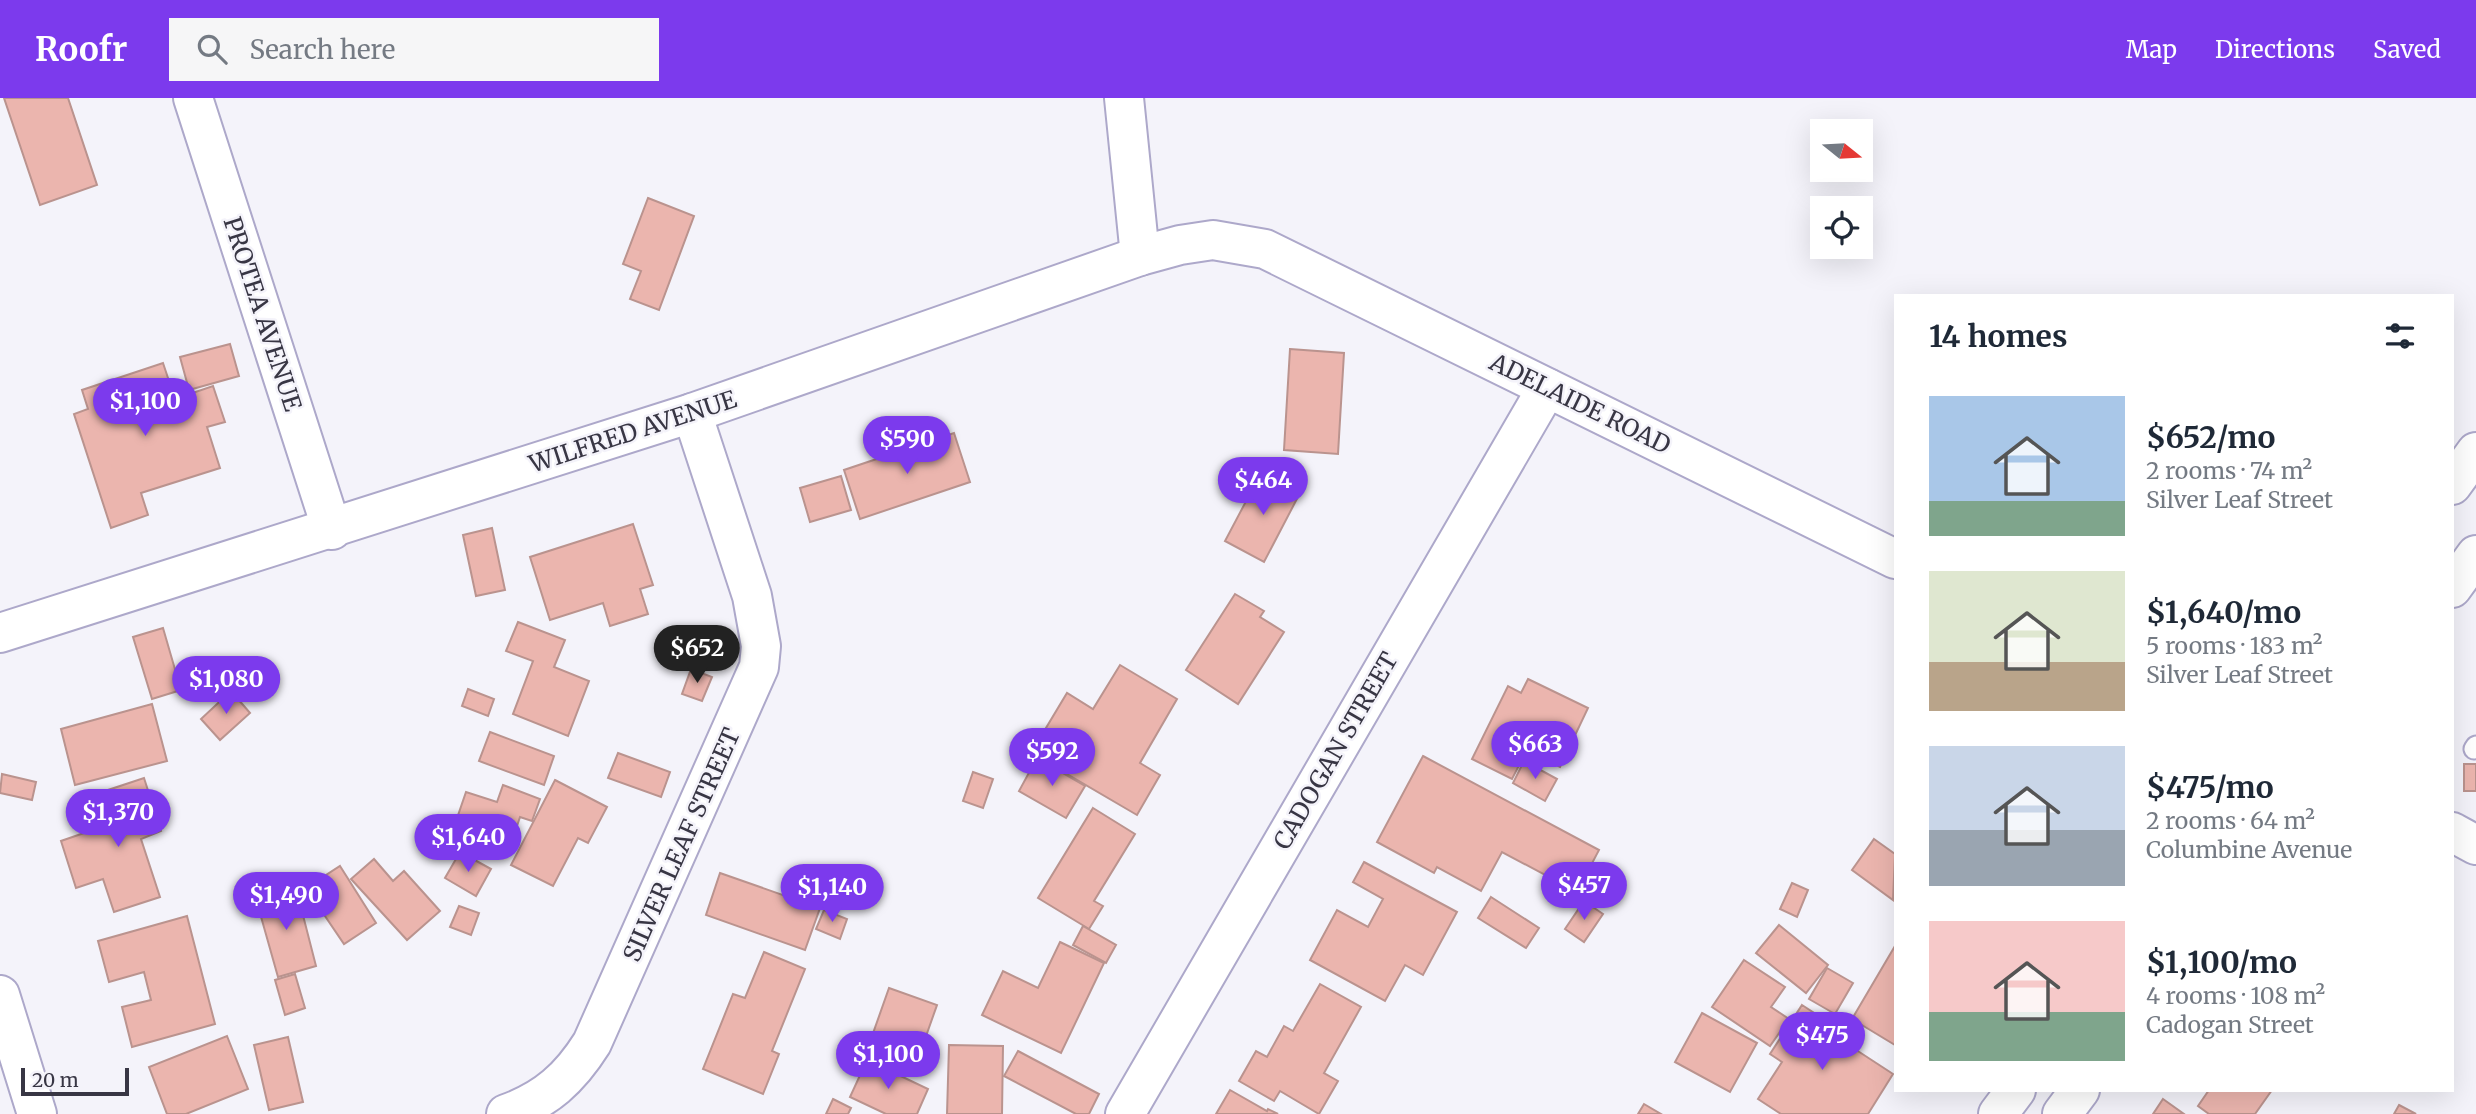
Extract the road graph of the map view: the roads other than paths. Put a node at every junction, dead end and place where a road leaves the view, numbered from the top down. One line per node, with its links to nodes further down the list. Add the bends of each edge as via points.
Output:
1 (193, 98): 9 (street, PROTEA AVENUE)
2 (1124, 98): 4 (street)
3 (1265, 249): 4 (street, WILFRED AVENUE, via 1213,240); 5 (street, ADELAIDE ROAD)
4 (1140, 256): 6 (street, WILFRED AVENUE)
5 (1547, 388): 11 (street, ADELAIDE ROAD); 21 (street, CADOGAN STREET)
6 (692, 413): 9 (street, WILFRED AVENUE); 20 (street, SILVER LEAF STREET, via 752,596 761,646 759,667 592,1043 561,1085 525,1108)
7 (2476, 452): 8 (street)
8 (2454, 482)
9 (332, 530): 13 (street, WILFRED AVENUE)
10 (2476, 555): 12 (street)
11 (1894, 559)
12 (2454, 585)
13 (0, 633)
14 (2454, 833): 15 (street)
15 (2476, 845)
16 (0, 996): 19 (street)
17 (2014, 1092): 22 (street)
18 (2078, 1092): 23 (street)
19 (37, 1114)
20 (506, 1114)
21 (1125, 1114)
22 (1998, 1114)
23 (2062, 1114)

